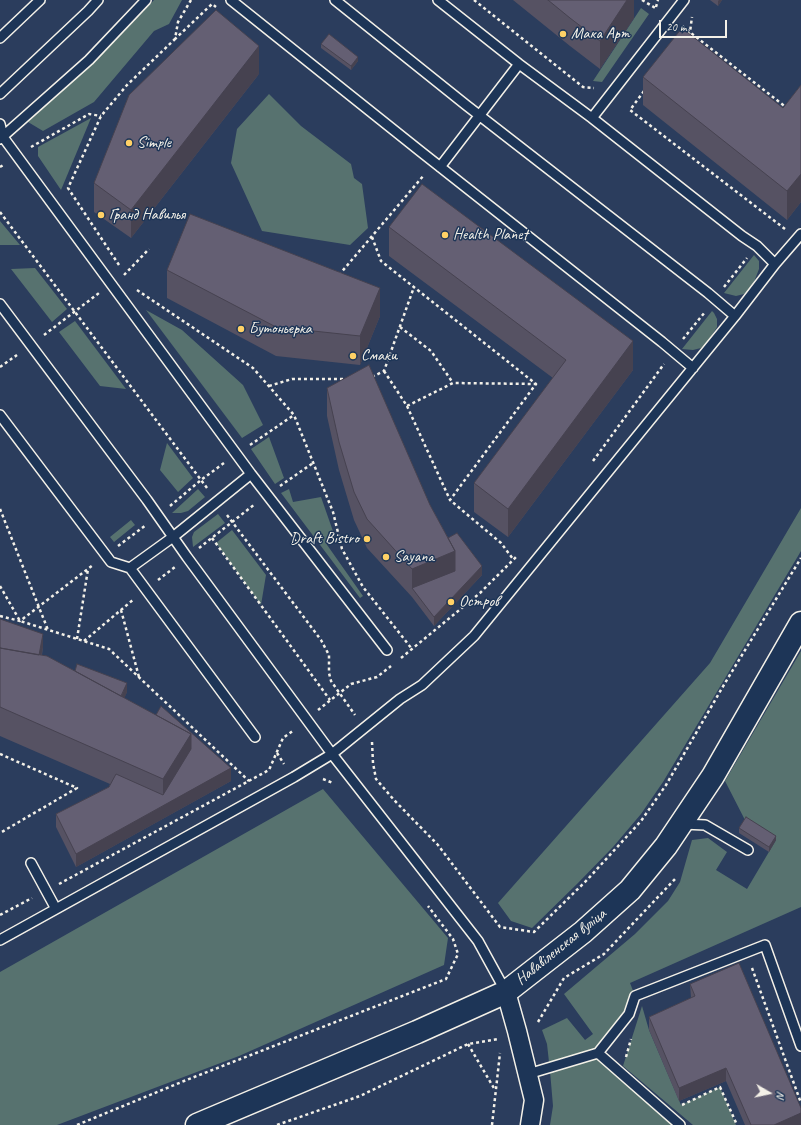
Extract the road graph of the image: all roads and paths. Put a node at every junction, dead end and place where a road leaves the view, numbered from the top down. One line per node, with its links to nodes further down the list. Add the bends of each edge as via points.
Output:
1 (40, 0): 14 (lane)
2 (98, 0): 18 (lane)
3 (146, 0): 24 (lane, via 89,60)
4 (191, 0): 15 (path, via 178,22)
5 (231, 0): 27 (lane)
6 (335, 0): 21 (lane)
7 (438, 0): 16 (lane)
8 (474, 0): 17 (path, via 583,88)
9 (658, 0): 12 (path)
10 (684, 0): 13 (lane)
11 (218, 9): 15 (path, via 212,4)
12 (651, 15)
13 (671, 17): 19 (path); 22 (lane)
14 (0, 38)
15 (175, 39): 20 (path, via 127,85)
16 (519, 64): 21 (lane); 22 (lane)
17 (599, 89)
18 (0, 94)
19 (790, 110)
20 (101, 116): 25 (path, via 89,114); 34 (path, via 68,188)
21 (480, 116): 27 (lane); 42 (lane)
22 (592, 118): 33 (lane, via 757,246)
23 (0, 124): 24 (lane)
24 (2, 138): 25 (lane)
25 (17, 155): 26 (path); 37 (lane)
26 (0, 167)
27 (440, 167): 47 (lane)
28 (421, 170): 31 (path, via 426,173)
29 (0, 212): 41 (path)
30 (801, 234): 33 (lane)
31 (372, 237): 35 (path); 38 (path, via 381,261)
32 (149, 249): 34 (path)
33 (775, 264): 42 (lane)
34 (126, 274): 36 (path); 37 (path)
35 (337, 277)
36 (128, 279)
37 (111, 284): 41 (path); 57 (lane)
38 (414, 287): 43 (path); 52 (path)
39 (134, 288): 53 (path, via 253,368)
40 (0, 304): 44 (lane)
41 (74, 311): 44 (path); 59 (path)
42 (735, 316): 47 (lane)
43 (400, 327): 48 (path); 51 (path, via 431,351)
44 (31, 345): 46 (path); 61 (lane)
45 (658, 358): 56 (path, via 665,363)
46 (0, 368)
47 (693, 368): 83 (lane, via 474,636 422,685)
48 (384, 371): 50 (path); 54 (path)
49 (353, 379): 53 (path, via 292,379)
50 (368, 379)
51 (453, 383): 52 (path); 54 (path)
52 (536, 384): 58 (path)
53 (269, 386): 75 (path, via 294,415 333,512 342,549 362,587)
54 (407, 406): 58 (path)
55 (0, 415): 66 (lane, via 111,562)
56 (591, 465)
57 (251, 474): 59 (lane); 76 (lane)
58 (450, 500): 65 (path, via 501,543)
59 (217, 502): 61 (lane); 80 (path, via 321,640 329,655 331,682)
60 (0, 508): 73 (path)
61 (173, 537): 66 (lane); 82 (lane)
62 (212, 538): 81 (path)
63 (518, 556): 65 (path)
64 (801, 558): 83 (path, via 666,785 641,821 587,880 534,932 500,927 438,845 376,780 372,740)
65 (513, 559): 75 (path, via 480,593)
66 (130, 568): 84 (lane)
67 (88, 569): 74 (path)
68 (0, 586): 71 (path)
69 (121, 610): 79 (path)
70 (0, 616): 71 (path)
71 (20, 621): 73 (path)
72 (801, 623): 91 (street, Нававіленская вуліца, via 713,776)
73 (48, 630): 74 (path)
74 (77, 639): 79 (path, via 109,649)
75 (412, 649): 77 (path)
76 (387, 650)
77 (400, 658)
78 (394, 663): 80 (path, via 377,677 351,684)
79 (139, 678): 89 (path)
80 (340, 693): 81 (path); 83 (path)
81 (330, 700): 82 (path)
82 (307, 719): 85 (path, via 283,738); 87 (lane)
83 (365, 727): 87 (lane)
84 (255, 737)
85 (277, 753): 88 (path); 89 (path, via 269,770)
86 (0, 754): 92 (path, via 77,788)
87 (332, 754): 88 (lane); 102 (lane, via 478,941)
88 (294, 777): 90 (path, via 300,789 323,779 333,783); 98 (lane)
89 (249, 781): 96 (path)
90 (338, 789)
91 (682, 824): 93 (lane, via 705,825); 102 (street, Нававіленская вуліца, via 630,890 583,932)
92 (0, 833)
93 (748, 850)
94 (31, 863): 96 (lane)
95 (675, 879): 103 (path, via 604,954 564,978)
96 (46, 891): 98 (lane); 99 (path)
97 (425, 902): 115 (path, via 453,938 458,954 446,979)
98 (56, 909): 100 (lane)
99 (0, 915)
100 (0, 940)
101 (750, 964): 113 (path)
102 (506, 992): 111 (street); 116 (street, Нававіленская вуліца)
103 (538, 1022)
104 (632, 1036): 110 (path)
105 (502, 1038): 106 (path)
106 (468, 1044): 112 (path); 117 (path, via 360,1096)
107 (501, 1045): 112 (path)
108 (801, 1046): 109 (lane, via 765,945 635,996 629,1014)
109 (598, 1053): 111 (lane); 120 (lane)
110 (625, 1059)
111 (528, 1074): 119 (street, via 534,1100)
112 (495, 1090): 118 (path)
113 (801, 1103)
114 (677, 1107): 121 (path, via 720,1087)
115 (77, 1125)
116 (197, 1125)
117 (277, 1125)
118 (492, 1125)
119 (530, 1125)
120 (680, 1125)
121 (737, 1125)

